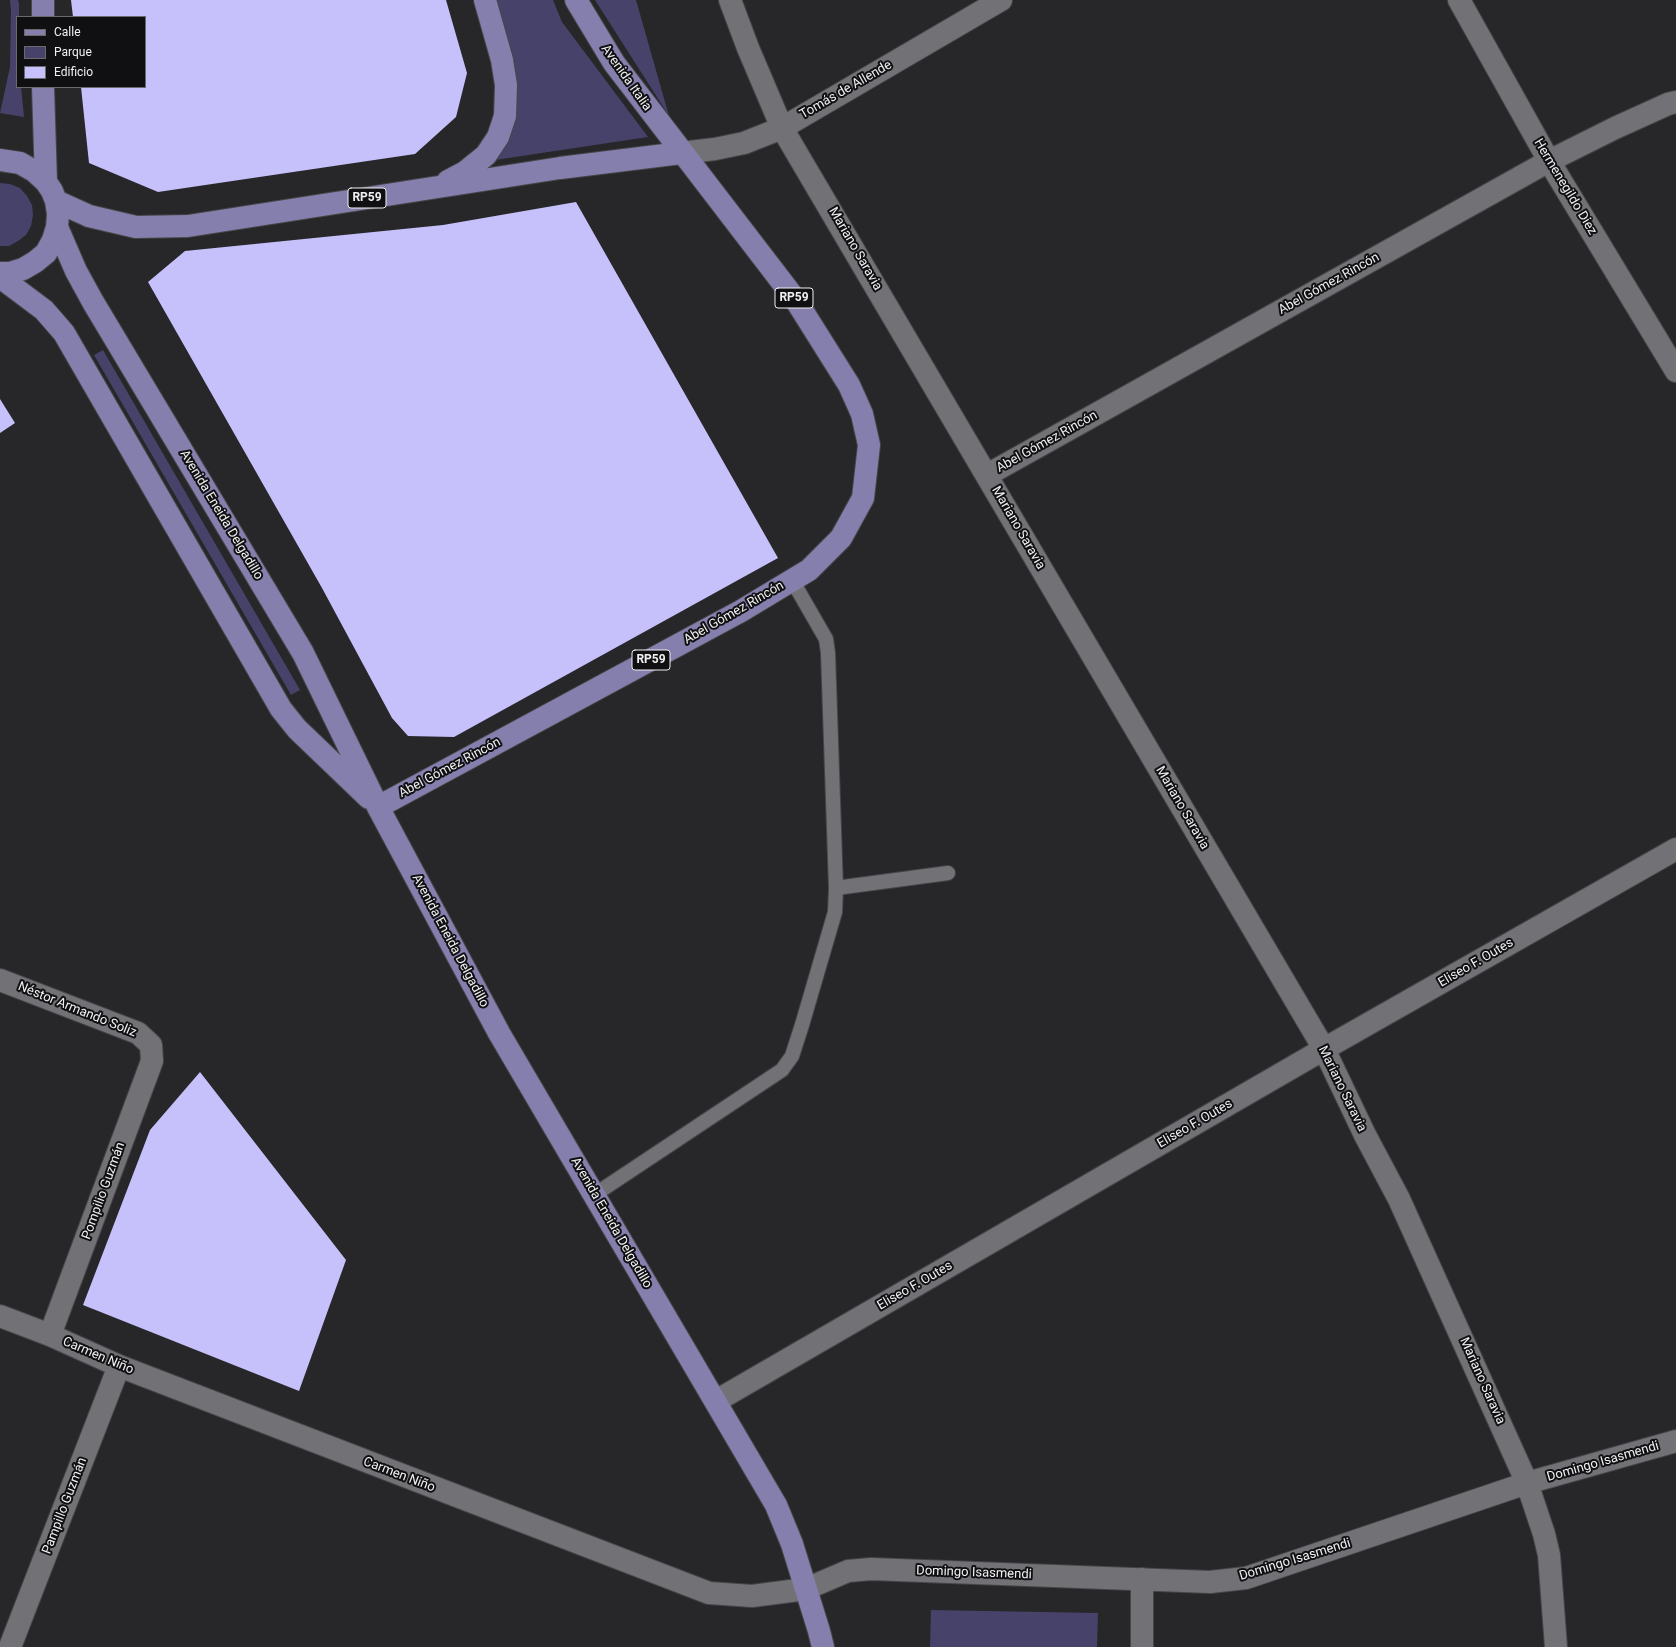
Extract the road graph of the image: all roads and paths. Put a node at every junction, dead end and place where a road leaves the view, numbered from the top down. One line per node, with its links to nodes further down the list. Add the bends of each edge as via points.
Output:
1 (43, 0): 7 (main road)
2 (485, 0): 14 (main road, RP59, via 502,60 506,85 505,116 498,137 486,155 465,172)
3 (576, 0): 11 (main road, Avenida Italia / RP59, via 614,64)
4 (730, 0): 10 (street, Mariano Saravia)
5 (1001, 0): 10 (street, Tomás de Allende)
6 (1459, 0): 13 (street, Hermenegildo Diez)
7 (44, 16)
8 (43, 88): 15 (main road)
9 (1676, 102): 13 (street, Abel Gómez Rincón, via 1615,128)
10 (782, 128): 11 (street, Tomás de Allende, via 744,143); 20 (street, Mariano Saravia)
11 (681, 153): 14 (main road, RP59); 21 (main road, Abel Gómez Rincón / RP59, via 795,300 849,386 862,414 869,445 863,498 842,538 809,570)
12 (0, 160): 15 (main road, via 20,163 34,171)
13 (1549, 161): 19 (street, Hermenegildo Diez); 20 (street, Abel Gómez Rincón)
14 (438, 187): 15 (main road, RP59, via 188,226 136,227 89,216)
15 (51, 191): 16 (main road)
16 (57, 227): 17 (main road, via 46,252 35,262 23,269); 22 (main road, Avenida Eneida Delgadillo, via 93,302 303,653)
17 (0, 273)
18 (0, 276): 22 (main road, Avenida Eneida Delgadillo, via 44,310 64,333 281,709 297,729)
19 (1676, 371)
20 (987, 475): 28 (street, Mariano Saravia)
21 (792, 580): 22 (main road, Abel Gómez Rincón / RP59, via 741,611); 25 (lane, via 826,639)
22 (378, 807): 29 (main road, Avenida Eneida Delgadillo, via 499,1033)
23 (1676, 849): 28 (street, Eliseo F. Outes)
24 (948, 873): 25 (lane)
25 (836, 888): 29 (lane, via 835,912 802,1025 792,1056 782,1070)
26 (0, 980): 27 (street, Néstor Armando Soliz, via 138,1033)
27 (151, 1046): 31 (street, Pompilio Guzmán, via 152,1062)
28 (1324, 1049): 33 (street, Eliseo F. Outes); 35 (street, Mariano Saravia, via 1399,1199)
29 (594, 1195): 33 (main road, Avenida Eneida Delgadillo)
30 (0, 1316): 31 (street, Carmen Niño)
31 (50, 1335): 32 (street, Carmen Niño)
32 (119, 1366): 37 (street, Carmen Niño, via 709,1593 752,1596); 38 (street, Pampillo Guzmán)
33 (716, 1401): 37 (main road, Avenida Eneida Delgadillo, via 776,1505)
34 (1676, 1441): 35 (street, Domingo Isasmendi)
35 (1527, 1483): 36 (street, Domingo Isasmendi, via 1246,1578 1210,1582); 41 (street, Mariano Saravia, via 1549,1555)
36 (1142, 1580): 37 (street, Domingo Isasmendi, via 871,1569 848,1571); 40 (street)
37 (806, 1588): 39 (main road, Avenida Eneida Delgadillo)
38 (10, 1647)
39 (823, 1647)
40 (1142, 1647)
41 (1556, 1647)

